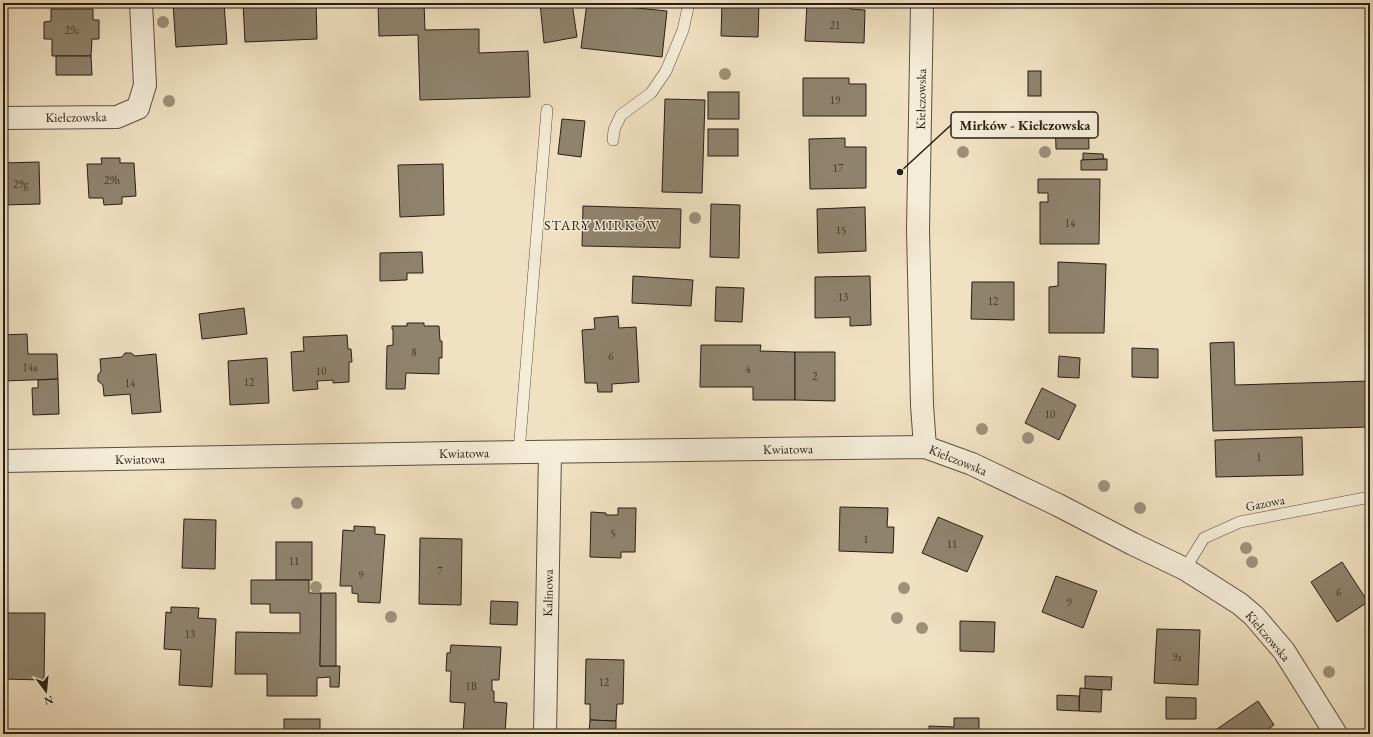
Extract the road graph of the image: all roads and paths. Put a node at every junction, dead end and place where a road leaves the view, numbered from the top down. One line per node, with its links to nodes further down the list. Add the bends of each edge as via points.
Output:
1 (141, 3): 5 (street, Kiełczowska, via 145,85 138,108 116,117)
2 (690, 3): 6 (lane, via 683,30 666,71 651,93 621,115 614,130)
3 (922, 3): 7 (street, Kiełczowska, via 918,230)
4 (547, 110): 8 (lane)
5 (3, 118)
6 (613, 140)
7 (925, 447): 9 (street, Kwiatowa); 12 (street, Kiełczowska, via 972,464)
8 (519, 452): 9 (street, Kwiatowa); 10 (street, Kwiatowa)
9 (550, 452): 13 (street, Kalinowa)
10 (3, 461)
11 (1370, 498): 12 (lane, Gazowa, via 1240,522 1204,538)
12 (1185, 569): 14 (street, Kiełczowska, via 1240,604 1254,616 1284,651)
13 (545, 734)
14 (1336, 734)

